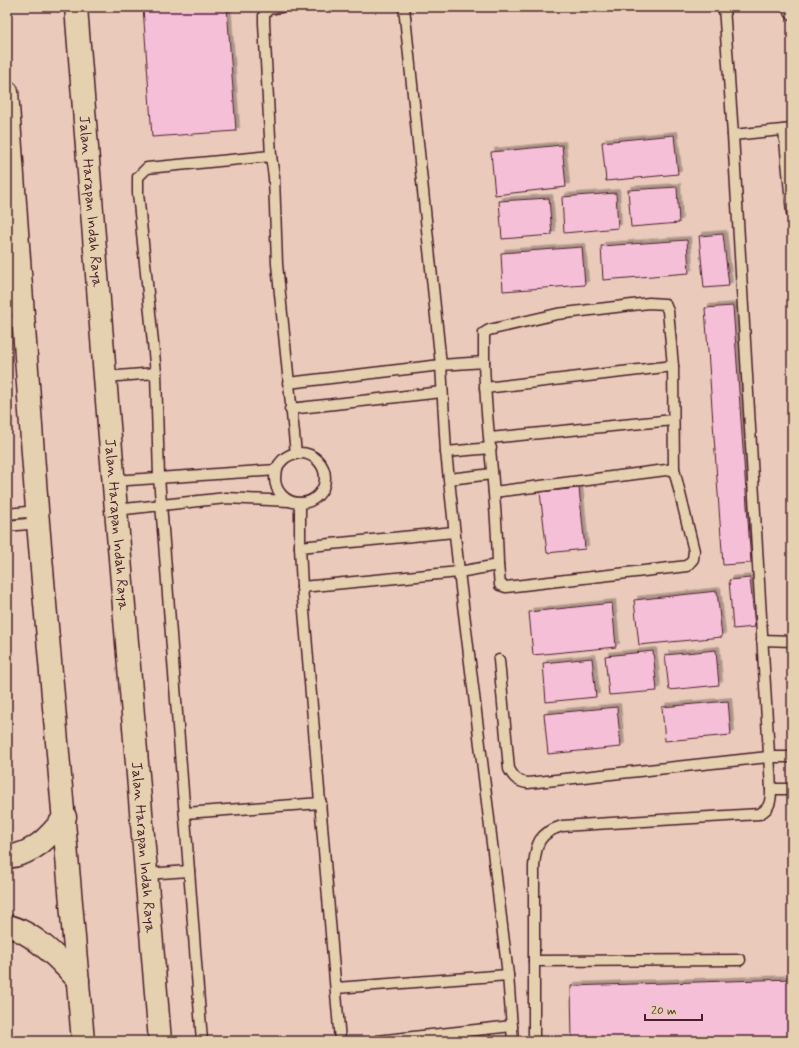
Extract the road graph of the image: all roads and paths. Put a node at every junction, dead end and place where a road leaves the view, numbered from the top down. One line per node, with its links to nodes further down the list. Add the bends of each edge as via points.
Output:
1 (76, 7): 18 (main road, Jalan Harapan Indah Raya)
2 (281, 7): 11 (lane, via 268,9 264,14)
3 (404, 7): 15 (lane)
4 (724, 7): 9 (lane)
5 (786, 7): 6 (lane)
6 (792, 15)
7 (7, 92): 10 (main road)
8 (788, 130): 9 (lane); 12 (lane)
9 (733, 135): 46 (lane)
10 (9, 144): 13 (main road)
11 (271, 156): 17 (lane, via 147,168 138,177); 19 (lane, via 277,264)
12 (792, 213)
13 (15, 314): 39 (main road)
14 (484, 362): 15 (lane); 16 (lane, via 483,338 484,333 489,330 557,314 660,302 665,304 668,311); 20 (lane)
15 (441, 365): 19 (lane); 21 (lane)
16 (673, 366): 20 (lane); 23 (lane)
17 (156, 373): 18 (lane); 30 (lane)
18 (105, 377): 32 (main road, Jalan Harapan Indah Raya)
19 (288, 383): 22 (lane)
20 (485, 388): 24 (lane)
21 (442, 392): 22 (lane); 25 (lane)
22 (290, 409): 26 (lane)
23 (673, 420): 24 (lane); 27 (lane)
24 (491, 443): 25 (lane); 29 (lane)
25 (446, 452): 31 (lane)
26 (296, 454): 28 (lane, via 288,457); 35 (lane, via 306,454 316,459 322,466 325,476 324,486 318,495 310,501)
27 (674, 469): 33 (lane); 43 (lane, via 694,551 693,559 687,566 506,587 500,585)
28 (277, 470): 30 (lane); 34 (lane, via 277,488)
29 (492, 474): 31 (lane); 33 (lane)
30 (159, 477): 32 (lane); 36 (lane)
31 (449, 479): 41 (lane)
32 (113, 481): 37 (main road, Jalan Harapan Indah Raya)
33 (494, 492): 43 (lane)
34 (289, 501): 35 (lane); 36 (lane, via 226,498)
35 (300, 503): 42 (lane)
36 (162, 504): 37 (lane); 54 (lane)
37 (116, 510): 58 (main road, Jalan Harapan Indah Raya)
38 (7, 514): 39 (lane)
39 (38, 517): 40 (lane); 55 (main road)
40 (7, 526)
41 (454, 532): 42 (lane); 44 (lane)
42 (300, 547): 45 (lane)
43 (498, 565): 44 (lane)
44 (459, 572): 45 (lane); 62 (lane)
45 (302, 587): 53 (lane)
46 (762, 640): 47 (lane); 50 (lane)
47 (792, 641)
48 (500, 660): 50 (lane, via 509,768 522,783)
49 (792, 757): 50 (lane)
50 (768, 758): 51 (lane)
51 (771, 789): 52 (lane); 61 (lane, via 768,808 759,814 562,826 545,833 535,852)
52 (792, 789)
53 (321, 803): 54 (lane); 64 (lane)
54 (185, 813): 57 (lane)
55 (65, 817): 56 (main road, via 50,836 31,850); 63 (main road)
56 (7, 857)
57 (189, 871): 58 (lane); 68 (lane)
58 (146, 874): 67 (main road, Jalan Harapan Indah Raya)
59 (7, 926): 63 (main road, via 39,943 60,959)
60 (740, 960): 61 (lane)
61 (534, 961): 72 (lane)
62 (508, 975): 64 (lane); 65 (lane)
63 (78, 980): 66 (main road)
64 (336, 988): 69 (lane)
65 (512, 1026): 70 (lane); 71 (lane)
66 (83, 1041)
67 (160, 1041)
68 (202, 1041)
69 (340, 1041)
70 (378, 1041)
71 (513, 1041)
72 (534, 1041)

